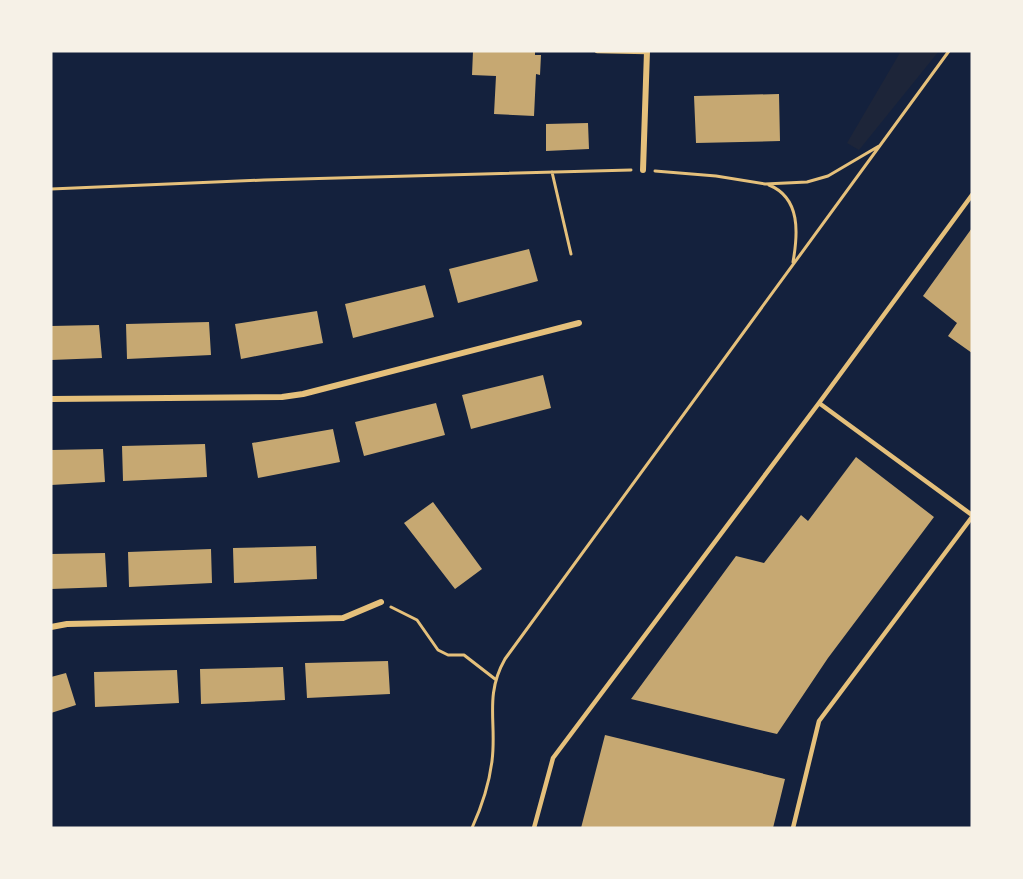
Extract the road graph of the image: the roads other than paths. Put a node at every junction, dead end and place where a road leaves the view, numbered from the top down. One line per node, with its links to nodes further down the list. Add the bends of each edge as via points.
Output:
1 (597, 51): 2 (lane)
2 (647, 52): 3 (street)
3 (643, 170)
4 (972, 195): 7 (lane)
5 (579, 323): 6 (street, via 282,398)
6 (51, 399)
7 (819, 403): 8 (lane); 11 (lane, via 553,758)
8 (972, 516): 12 (lane, via 819,721)
9 (381, 602): 10 (street, via 342,618)
10 (51, 627)
11 (534, 828)
12 (793, 828)

